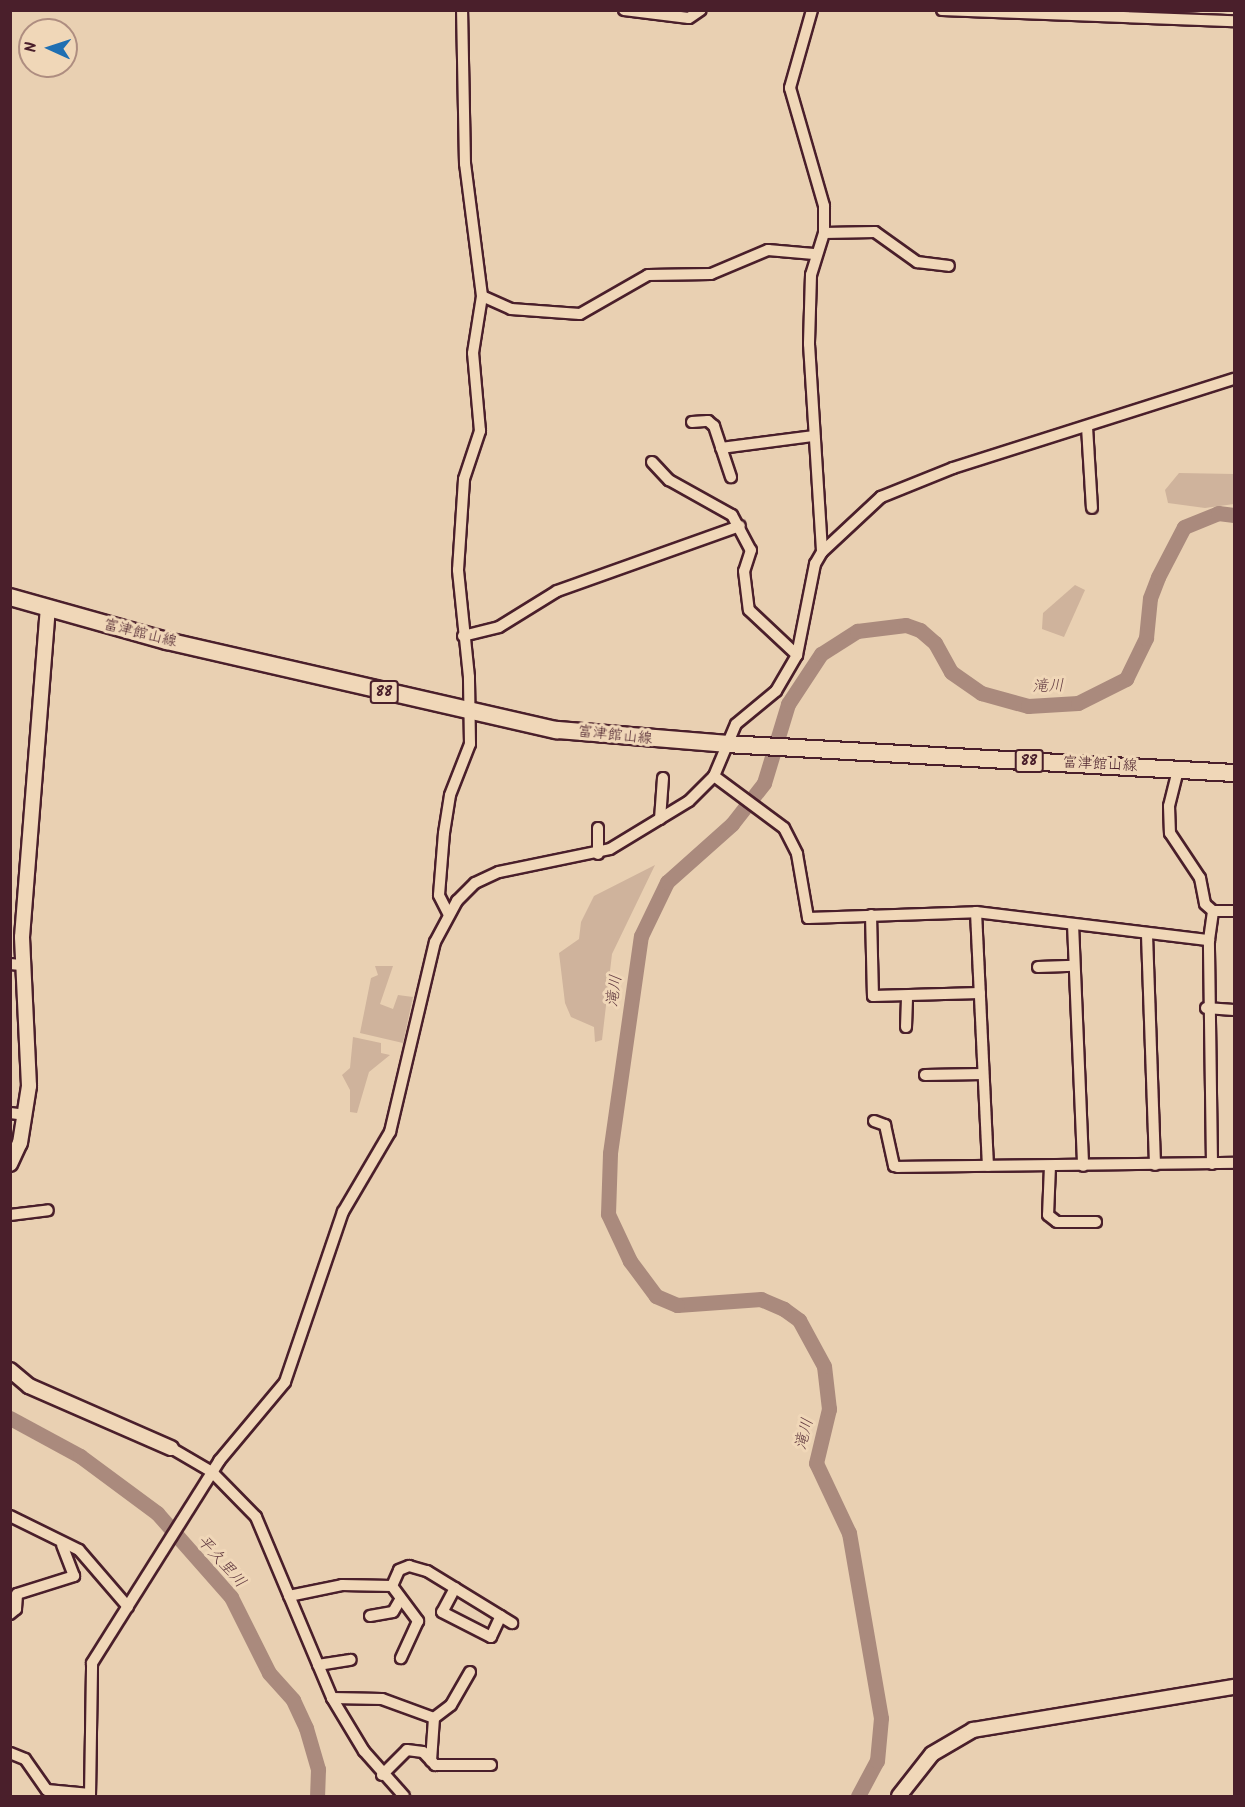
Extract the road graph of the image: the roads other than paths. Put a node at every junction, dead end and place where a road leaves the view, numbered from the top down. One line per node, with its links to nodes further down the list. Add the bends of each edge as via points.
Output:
1 (462, 10): 10 (street, via 465,164)
2 (701, 10): 5 (street, via 689,18)
3 (812, 10): 7 (street, via 790,88 820,182)
4 (942, 10): 6 (street)
5 (629, 11)
6 (1234, 21)
7 (824, 233): 8 (street); 9 (street, via 875,232 916,262)
8 (814, 254): 10 (street, via 768,250 711,274 648,275 580,314 511,309); 14 (street, via 808,344)
9 (949, 266)
10 (482, 296): 23 (street, via 473,352 480,431 464,479 458,570)
11 (1234, 380): 13 (street)
12 (692, 422): 15 (street, via 708,421)
13 (1087, 427): 18 (street); 20 (street, via 897,488 881,497)
14 (814, 436): 15 (street); 20 (street)
15 (721, 448): 17 (street)
16 (652, 462): 19 (street, via 669,480 732,515)
17 (731, 477)
18 (1092, 508)
19 (740, 526): 23 (street, via 558,591 499,627); 24 (street, via 752,550 744,571 749,610)
20 (822, 552): 24 (street, via 815,564)
21 (10, 597): 22 (main road, 富津館山線 / 88)
22 (48, 610): 25 (main road, 富津館山線 / 88); 42 (street)
23 (463, 636): 25 (street)
24 (797, 655): 26 (street, via 776,691 743,716)
25 (470, 713): 26 (main road, 富津館山線 / 88, via 557,730); 37 (street, via 470,744 450,795 444,833 439,895)
26 (726, 744): 27 (main road, 富津館山線 / 88); 29 (street)
27 (1178, 770): 28 (main road, 富津館山線 / 88); 34 (street, via 1169,806 1170,833 1200,878 1205,904)
28 (1234, 773)
29 (714, 776): 31 (street, via 689,801); 38 (street, via 784,828 797,854 807,918)
30 (663, 778): 31 (street)
31 (660, 819): 33 (street)
32 (598, 828): 33 (street)
33 (598, 854): 37 (street, via 486,876)
34 (1214, 910): 35 (street); 41 (street)
35 (1234, 910)
36 (976, 912): 38 (street); 39 (street); 45 (street)
37 (448, 913): 67 (street, via 423,987 390,1132 343,1212 298,1351 276,1395 234,1440)
38 (871, 915): 46 (street, via 871,994)
39 (1073, 924): 40 (street); 43 (street)
40 (1147, 935): 41 (street); 58 (street)
41 (1209, 940): 47 (street)
42 (16, 964): 53 (street, via 29,1067)
43 (1074, 966): 44 (street); 61 (street)
44 (1038, 967)
45 (980, 993): 46 (street); 50 (street)
46 (906, 997): 49 (street)
47 (1206, 1008): 48 (street); 56 (street)
48 (1234, 1010)
49 (906, 1027)
50 (983, 1074): 51 (street); 59 (street)
51 (925, 1075)
52 (10, 1113): 53 (street)
53 (26, 1115): 55 (street)
54 (874, 1122): 59 (street, via 885,1125 894,1166)
55 (10, 1164)
56 (1212, 1164): 57 (street); 58 (street)
57 (1234, 1164)
58 (1155, 1165): 61 (street)
59 (988, 1166): 60 (street)
60 (1050, 1166): 61 (street); 64 (street, via 1048,1215 1057,1221)
61 (1083, 1166)
62 (48, 1210): 63 (street)
63 (10, 1215)
64 (1096, 1222)
65 (10, 1370): 66 (street, via 29,1386)
66 (171, 1448): 67 (street)
67 (212, 1472): 72 (street, via 260,1522); 74 (street)
68 (10, 1516): 69 (street)
69 (62, 1545): 74 (street, via 79,1550); 75 (street, via 74,1576 17,1594 16,1609)
70 (392, 1586): 71 (street, via 399,1570 409,1566); 72 (street, via 342,1585); 73 (street)
71 (455, 1588): 77 (street); 77 (street, via 442,1612 490,1637)
72 (289, 1596): 81 (street)
73 (400, 1600): 76 (street, via 393,1612); 79 (street, via 418,1622)
74 (128, 1607): 90 (street, via 92,1663)
75 (10, 1614)
76 (370, 1616)
77 (501, 1616): 78 (street)
78 (512, 1623)
79 (401, 1658)
80 (351, 1660): 81 (street)
81 (318, 1665): 84 (street)
82 (470, 1672): 85 (street, via 451,1706)
83 (1234, 1686): 92 (street, via 973,1730 932,1754)
84 (332, 1698): 85 (street, via 382,1699); 89 (street)
85 (434, 1718): 87 (street)
86 (10, 1753): 90 (street, via 25,1759 48,1790)
87 (431, 1761): 88 (street); 89 (street, via 423,1752 407,1750)
88 (491, 1765)
89 (382, 1775): 91 (street)
90 (90, 1795)
91 (404, 1797)
92 (899, 1797)

